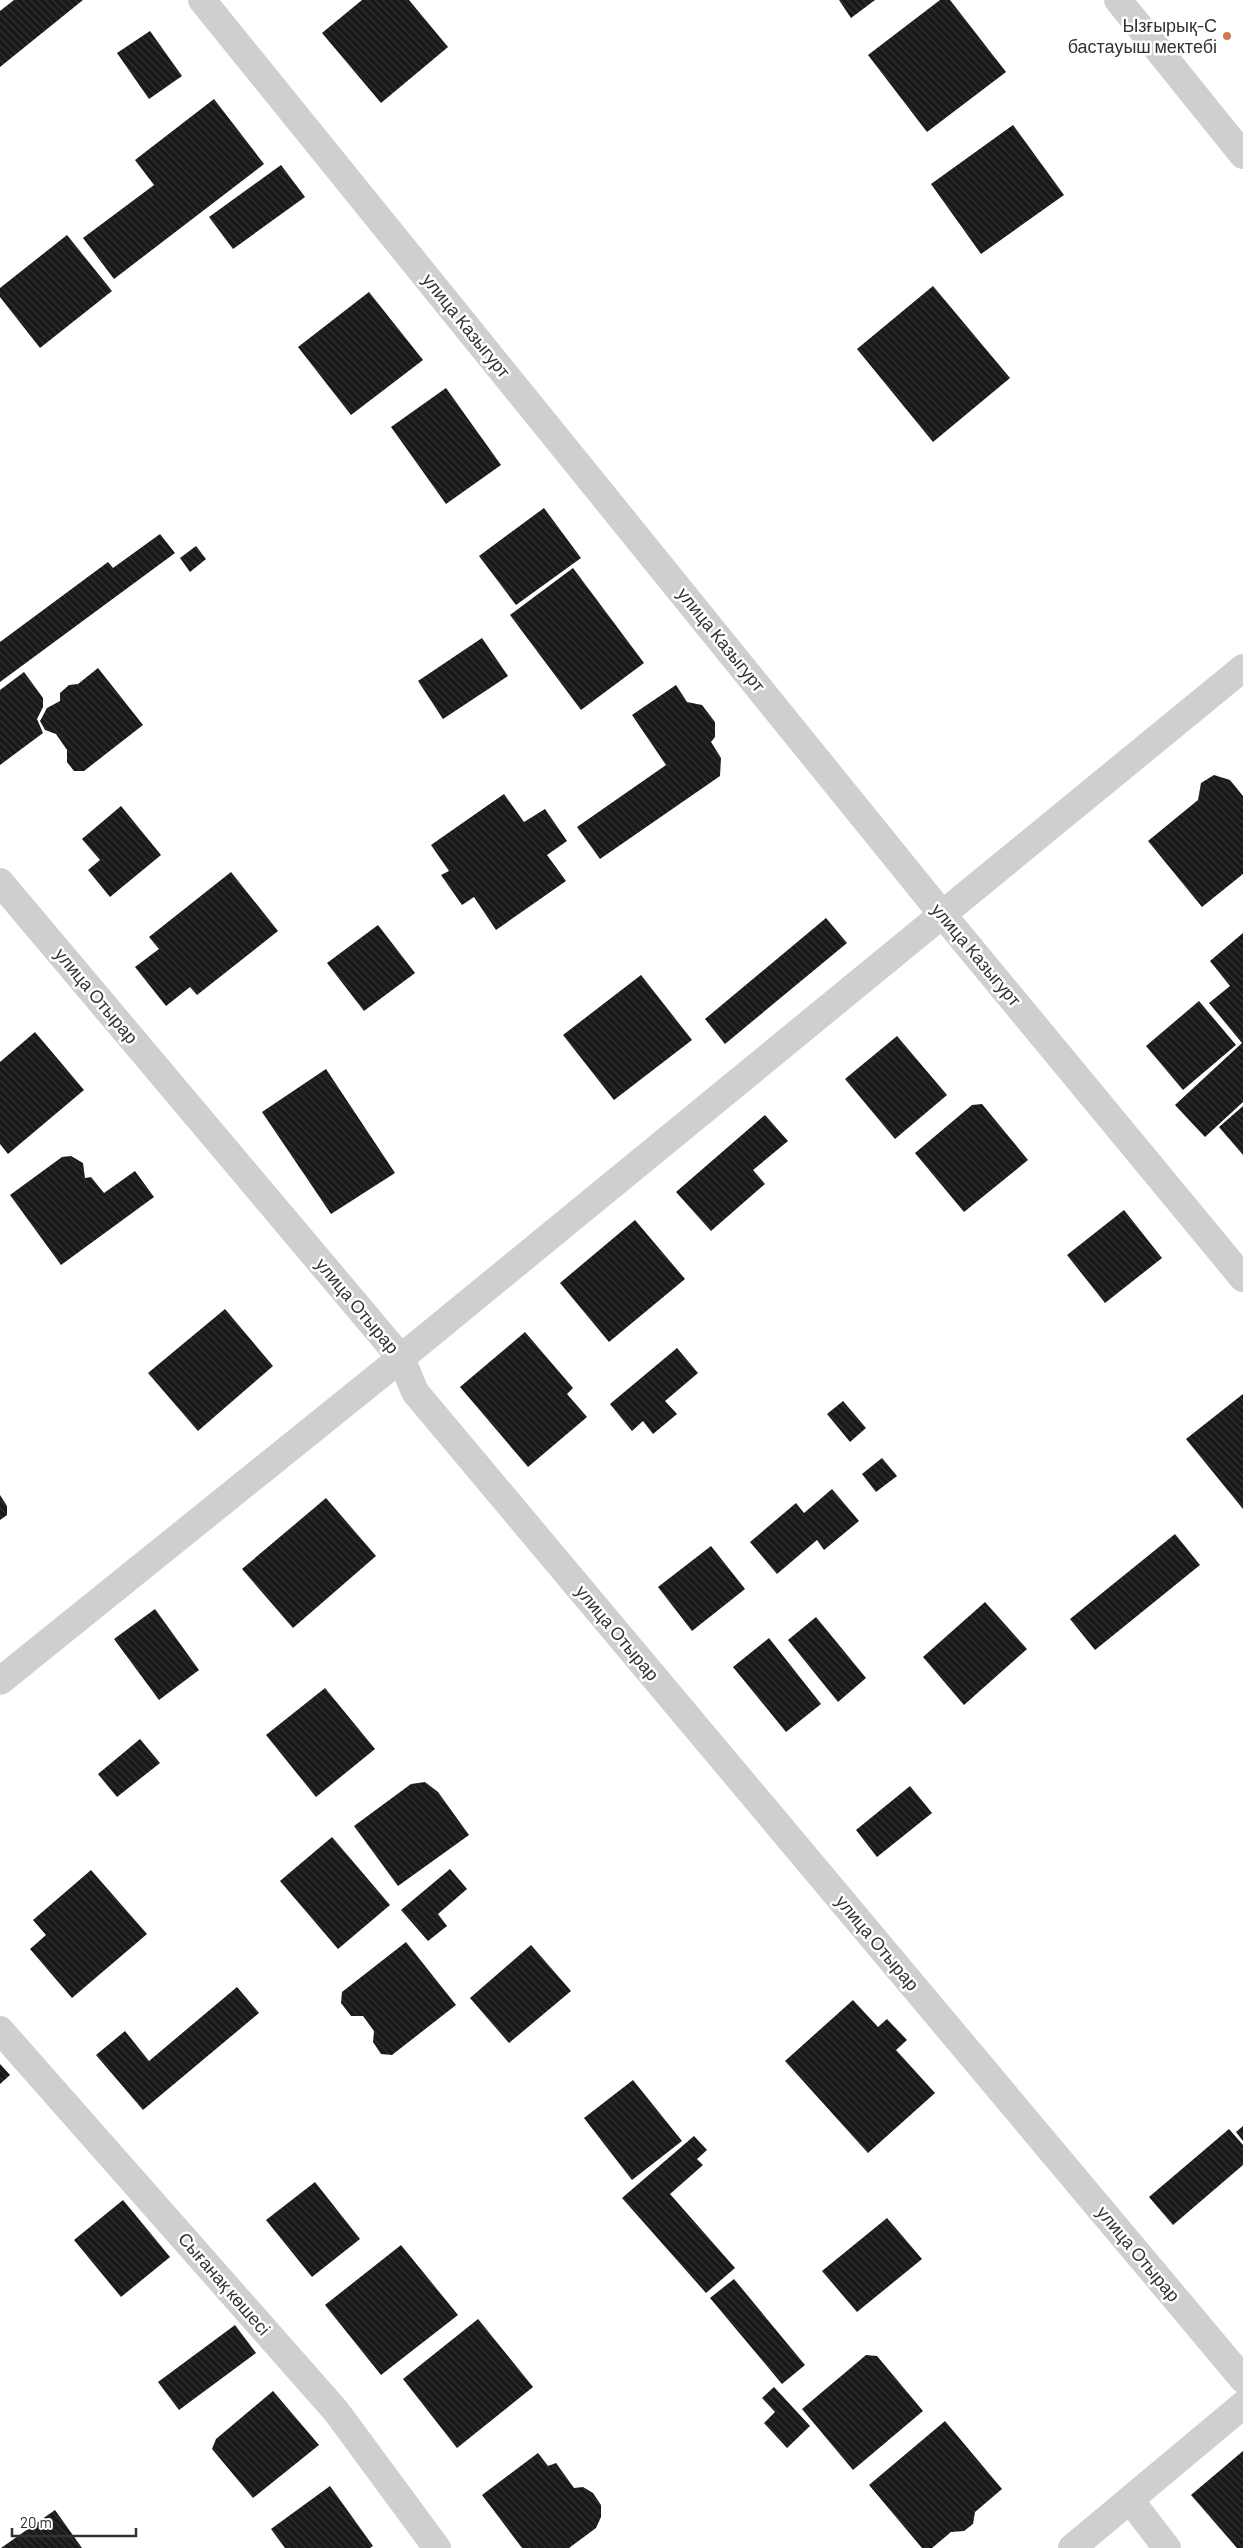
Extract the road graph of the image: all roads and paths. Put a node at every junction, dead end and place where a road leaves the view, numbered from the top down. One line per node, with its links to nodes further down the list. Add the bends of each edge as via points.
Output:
1 (202, 0): 6 (street, улица Казыгурт)
2 (1118, 0): 3 (street)
3 (1243, 155)
4 (1243, 668): 6 (street)
5 (0, 882): 8 (street, улица Отырар)
6 (942, 914): 7 (street, улица Казыгурт); 8 (street)
7 (1243, 1278)
8 (401, 1358): 9 (street); 11 (street, улица Отырар, via 415,1392)
9 (0, 1681)
10 (0, 2030): 14 (street, Сығанақ көшесі, via 336,2411)
11 (1243, 2379)
12 (1243, 2405): 13 (street)
13 (1130, 2500): 15 (street); 16 (street)
14 (437, 2548)
15 (1072, 2548)
16 (1167, 2548)

